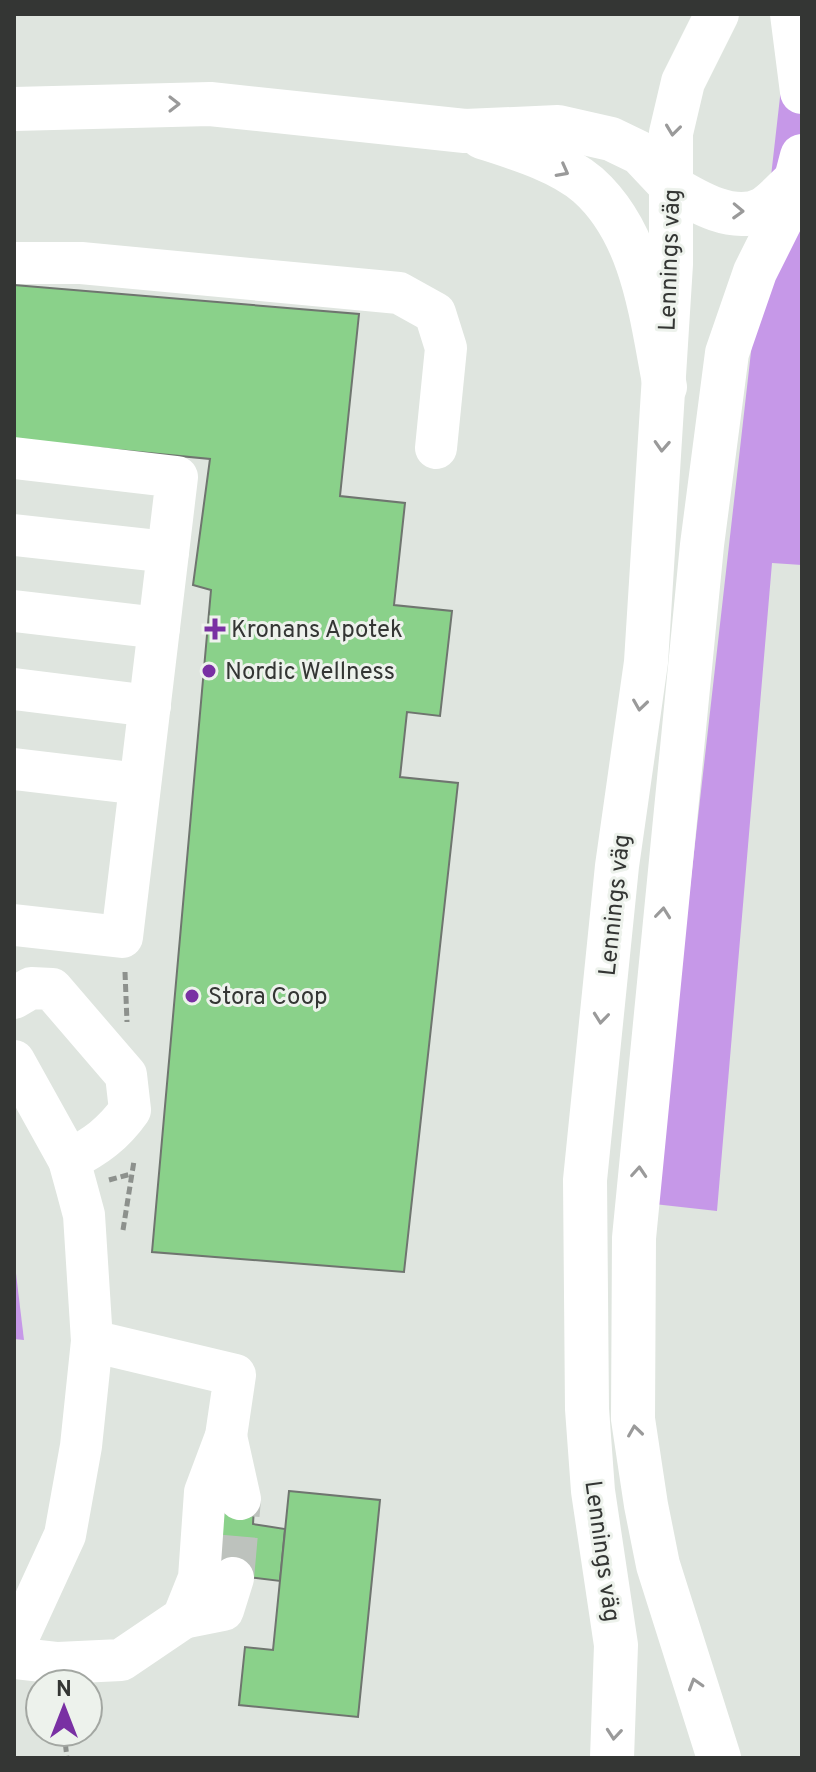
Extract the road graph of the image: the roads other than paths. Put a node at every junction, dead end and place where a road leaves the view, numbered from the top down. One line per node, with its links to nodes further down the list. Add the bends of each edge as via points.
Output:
1 (717, 14): 7 (main road, Lennings väg, one-way to 7, via 683,82 671,133)
2 (792, 14): 3 (main road)
3 (802, 92)
4 (14, 109): 5 (main road, one-way to 5, via 210,104)
5 (465, 131): 7 (main road, via 558,127 611,139 640,153); 9 (main road, one-way to 9, via 528,153 587,184 623,225 645,288)
6 (800, 168): 7 (main road, one-way to 6, via 702,205 736,213 762,209); 32 (main road, Lennings väg, one-way to 6, via 658,1565 646,1505 633,1419 634,1238 670,846 727,353)
7 (672, 187): 9 (main road, Lennings väg)
8 (14, 263): 10 (street, via 81,263 399,293 435,313 446,348)
9 (665, 387): 31 (main road, Lennings väg, one-way to 31, via 646,662 617,866 585,1180 588,1423 616,1645)
10 (436, 448)
11 (14, 458): 13 (street, via 177,477)
12 (14, 535): 13 (street)
13 (168, 552): 15 (street)
14 (14, 611): 15 (street)
15 (159, 628): 17 (street)
16 (14, 689): 17 (street)
17 (150, 706): 19 (street)
18 (14, 769): 19 (street)
19 (140, 784): 20 (street, via 122,937)
20 (14, 925)
21 (14, 998): 23 (street, via 31,988 52,989 126,1075 130,1110 100,1144)
22 (14, 1061): 23 (street)
23 (69, 1160): 24 (street, via 84,1215)
24 (92, 1341): 25 (street, via 235,1375); 29 (street, via 65,1535)
25 (226, 1436): 26 (street); 28 (street, via 205,1492 199,1578)
26 (240, 1499)
27 (233, 1578): 28 (street, via 223,1610)
28 (183, 1618): 30 (street, via 121,1660 58,1663)
29 (14, 1646)
30 (14, 1658)
31 (612, 1758)
32 (719, 1758)

